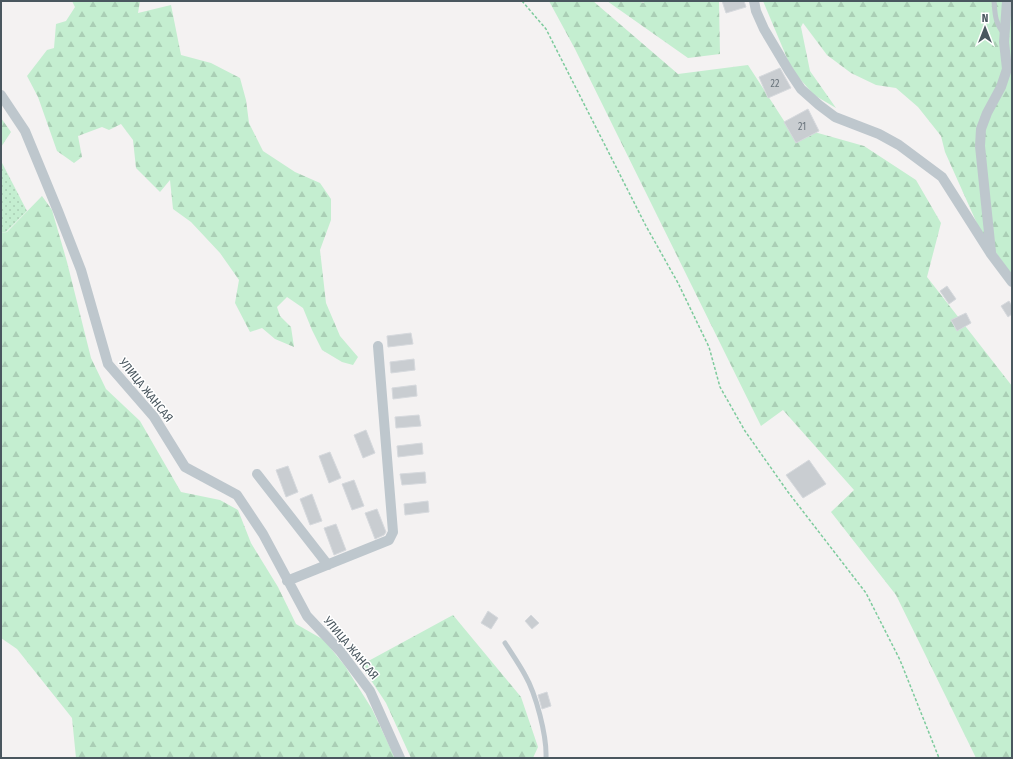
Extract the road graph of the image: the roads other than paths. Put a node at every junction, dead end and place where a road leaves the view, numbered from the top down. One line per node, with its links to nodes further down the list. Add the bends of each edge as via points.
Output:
1 (754, 1): 6 (street, via 764,29 801,89 834,117 900,145 942,177)
2 (994, 1): 4 (lane, via 995,19)
3 (1007, 1): 4 (street)
4 (1005, 35): 6 (street, via 1007,69 981,129 980,146)
5 (1, 95): 11 (street, УЛИЦА ЖАНСАЯ, via 25,131 55,204 81,270 108,364 154,416 185,467 237,495 263,534)
6 (991, 254): 7 (street)
7 (1012, 282)
8 (378, 346): 10 (street, via 393,532 389,540)
9 (257, 474): 10 (street)
10 (328, 565): 11 (street)
11 (287, 581): 13 (street, УЛИЦА ЖАНСАЯ, via 308,616 340,651 370,691)
12 (505, 643): 14 (lane, via 526,676 534,697 544,732)
13 (400, 758)
14 (546, 758)

